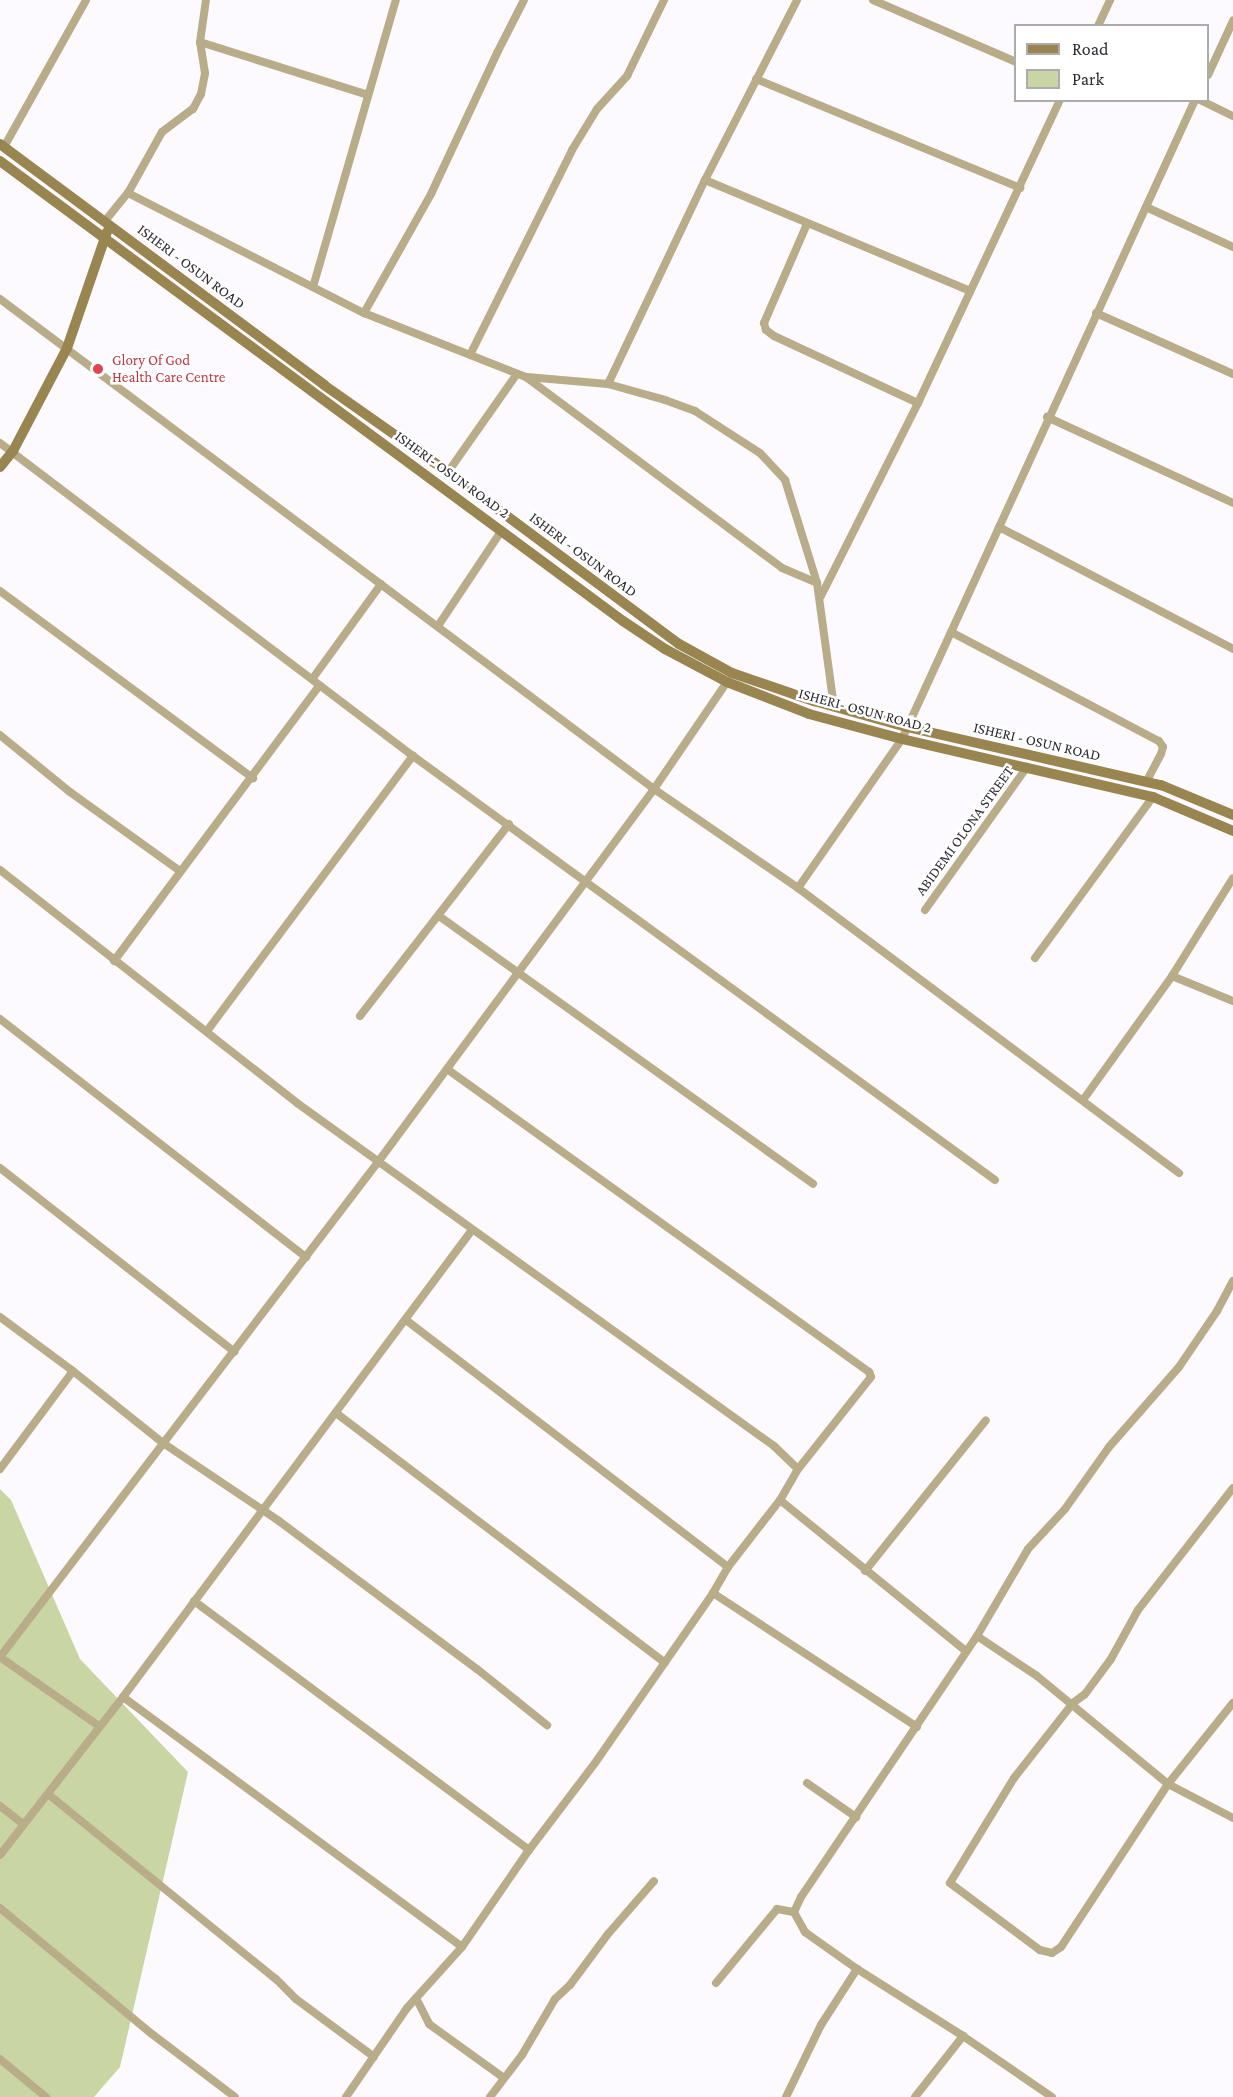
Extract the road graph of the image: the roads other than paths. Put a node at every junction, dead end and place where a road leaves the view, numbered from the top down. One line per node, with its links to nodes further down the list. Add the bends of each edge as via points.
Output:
1 (86, 0): 20 (street)
2 (206, 0): 11 (street)
3 (396, 0): 15 (street)
4 (525, 0): 33 (street, via 491,63 431,194)
5 (664, 0): 35 (street, via 627,76 597,109 572,150)
6 (797, 0): 14 (street)
7 (873, 0): 12 (street)
8 (1110, 0): 10 (street)
9 (1233, 21): 13 (street)
10 (1099, 24)
11 (200, 42): 15 (street); 24 (street, via 205,73 194,109 162,132)
12 (1014, 61)
13 (1209, 73)
14 (756, 79): 22 (street); 23 (street)
15 (368, 95): 29 (street)
16 (1059, 102): 23 (street)
17 (1194, 102): 25 (street)
18 (1204, 102): 19 (street)
19 (1233, 116)
20 (2, 146): 27 (main road, ISHERI - OSUN ROAD)
21 (0, 161): 27 (main road, ISHERI- OSUN ROAD 2)
22 (705, 180): 26 (street); 39 (street)
23 (1020, 188): 30 (street)
24 (128, 193): 27 (street); 29 (street)
25 (1146, 207): 28 (street); 32 (street)
26 (807, 224): 30 (street); 40 (street, via 764,323 766,330)
27 (107, 228): 34 (main road); 45 (main road, ISHERI - OSUN ROAD); 48 (main road, ISHERI- OSUN ROAD 2)
28 (1233, 248)
29 (314, 287): 33 (street)
30 (970, 291): 40 (street)
31 (0, 299): 34 (street)
32 (1096, 313): 37 (street); 41 (street)
33 (364, 314): 35 (street)
34 (67, 348): 43 (main road); 50 (street)
35 (470, 355): 36 (street)
36 (517, 374): 38 (street); 45 (street)
37 (1233, 374)
38 (526, 377): 39 (street); 49 (street, via 782,568)
39 (608, 384): 49 (street, via 695,411 760,453 785,480)
40 (918, 402): 52 (street)
41 (1047, 417): 46 (street); 47 (street)
42 (0, 443): 43 (street)
43 (13, 452): 44 (main road); 56 (street)
44 (0, 467)
45 (448, 472): 59 (main road, ISHERI - OSUN ROAD, via 679,644 732,673)
46 (1233, 503)
47 (999, 527): 54 (street); 55 (street)
48 (502, 530): 53 (street); 57 (main road, ISHERI- OSUN ROAD 2, via 623,621)
49 (817, 583): 52 (street)
50 (381, 584): 53 (street); 56 (street)
51 (0, 591): 65 (street)
52 (821, 596): 59 (street)
53 (438, 626): 67 (street)
54 (951, 632): 60 (street); 66 (street, via 1159,741 1163,747 1161,754)
55 (1233, 649)
56 (313, 678): 58 (street)
57 (727, 682): 62 (main road, ISHERI- OSUN ROAD 2, via 808,714); 67 (street)
58 (321, 685): 63 (street); 65 (street)
59 (834, 707): 60 (main road, ISHERI - OSUN ROAD)
60 (907, 727): 62 (street); 66 (main road, ISHERI - OSUN ROAD)
61 (0, 735): 73 (street, via 70,792)
62 (902, 739): 64 (main road, ISHERI- OSUN ROAD 2); 76 (street)
63 (413, 756): 70 (street); 86 (street)
64 (1027, 767): 68 (main road, ISHERI- OSUN ROAD 2); 77 (street, ABIDEMI OLONA STREET)
65 (253, 778): 73 (street)
66 (1146, 782): 69 (main road, ISHERI - OSUN ROAD)
67 (654, 789): 75 (street); 76 (street)
68 (1153, 797): 71 (main road, ISHERI- OSUN ROAD 2); 79 (street)
69 (1233, 815)
70 (509, 824): 75 (street); 78 (street)
71 (1233, 831)
72 (0, 870): 80 (street)
73 (180, 871): 80 (street)
74 (1233, 878): 82 (street)
75 (586, 880): 81 (street); 92 (street)
76 (798, 888): 88 (street)
77 (925, 910)
78 (439, 916): 81 (street); 84 (street)
79 (1035, 958)
80 (114, 961): 86 (street)
81 (517, 973): 87 (street); 93 (street)
82 (1172, 975): 83 (street); 88 (street)
83 (1233, 1001)
84 (360, 1016)
85 (0, 1019): 95 (street)
86 (207, 1031): 89 (street)
87 (447, 1069): 89 (street); 105 (street, via 869,1372 871,1377)
88 (1083, 1100): 91 (street)
89 (378, 1162): 94 (street); 95 (street)
90 (0, 1168): 99 (street)
91 (1179, 1173)
92 (995, 1180)
93 (813, 1184)
94 (472, 1230): 98 (street); 105 (street, via 774,1446)
95 (306, 1257): 99 (street)
96 (1233, 1281): 113 (street, via 1179,1367 1028,1549)
97 (0, 1317): 100 (street)
98 (406, 1320): 101 (street); 109 (street)
99 (235, 1352): 103 (street)
100 (73, 1371): 103 (street); 104 (street)
101 (336, 1413): 108 (street); 116 (street)
102 (986, 1420): 110 (street)
103 (163, 1443): 108 (street); 115 (street)
104 (0, 1469)
105 (798, 1469): 107 (street)
106 (1233, 1488): 119 (street, via 1138,1610 1111,1659)
107 (780, 1500): 109 (street); 110 (street)
108 (262, 1511): 112 (street); 120 (street)
109 (728, 1567): 111 (street)
110 (865, 1571): 114 (street)
111 (713, 1593): 116 (street); 122 (street)
112 (194, 1600): 117 (street); 130 (street)
113 (977, 1636): 114 (street); 119 (street)
114 (966, 1651): 122 (street)
115 (0, 1657): 121 (street)
116 (665, 1663): 130 (street, via 596,1763)
117 (123, 1697): 121 (street); 135 (street)
118 (1233, 1703): 124 (street)
119 (1073, 1704): 124 (street); 124 (street, via 1014,1778 951,1877 953,1887 1040,1950 1052,1953 1061,1947)
120 (547, 1725)
121 (99, 1726): 125 (street)
122 (917, 1727): 127 (street)
123 (807, 1784): 127 (street)
124 (1168, 1784): 128 (street)
125 (48, 1794): 129 (street); 140 (street, via 296,1999)
126 (0, 1806): 129 (street)
127 (856, 1817): 134 (street)
128 (1233, 1818)
129 (23, 1824): 131 (street)
130 (529, 1850): 135 (street)
131 (0, 1855)
132 (654, 1881): 142 (street, via 555,1999)
133 (0, 1908): 145 (street)
134 (794, 1912): 136 (street, via 805,1932); 137 (street, via 777,1909)
135 (462, 1947): 138 (street)
136 (857, 1969): 139 (street); 148 (street, via 821,2025)
137 (716, 1983)
138 (416, 1998): 140 (street); 142 (street, via 429,2024)
139 (963, 2036): 143 (street); 149 (street)
140 (374, 2057): 146 (street)
141 (0, 2059): 144 (street)
142 (504, 2078): 147 (street)
143 (1048, 2096)
144 (46, 2097)
145 (235, 2097)
146 (346, 2097)
147 (490, 2097)
148 (786, 2097)
149 (915, 2097)

